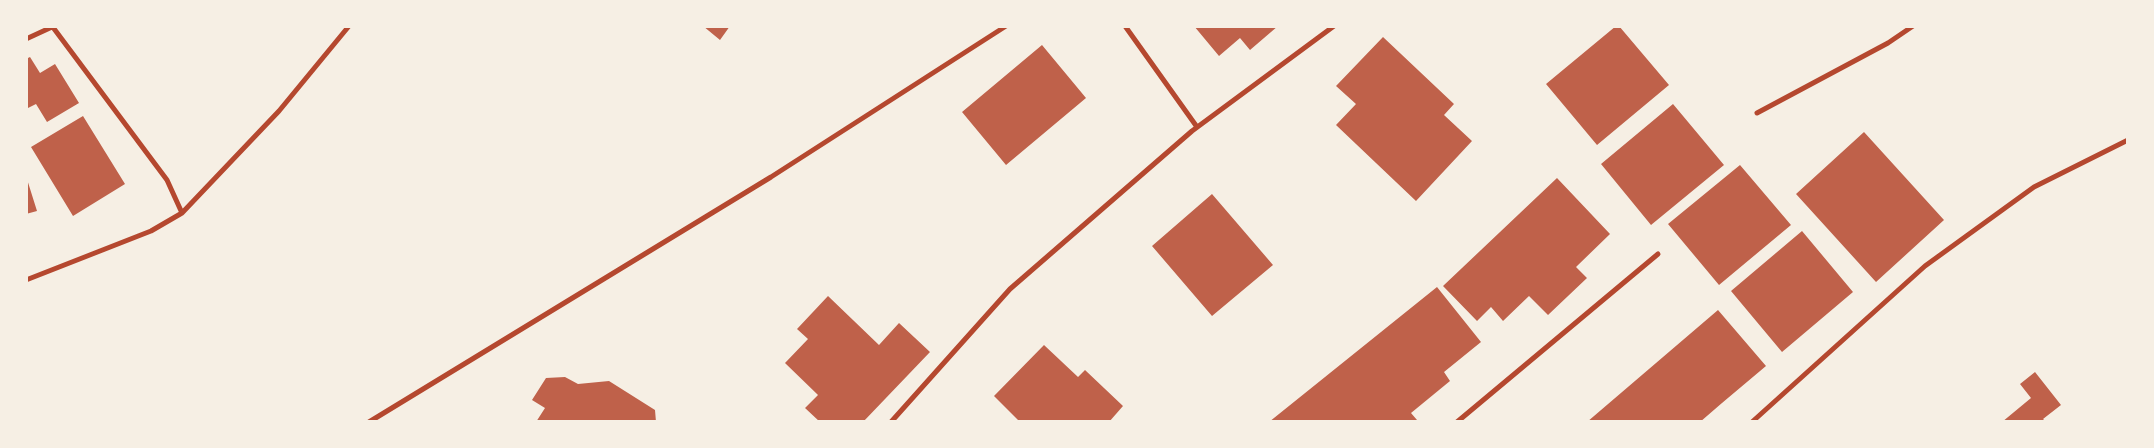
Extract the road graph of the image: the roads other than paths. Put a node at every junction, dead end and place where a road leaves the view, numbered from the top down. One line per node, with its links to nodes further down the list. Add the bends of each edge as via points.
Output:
1 (349, 26): 11 (street, via 279,111)
2 (1006, 26): 14 (street, via 771,177)
3 (1126, 26): 9 (street)
4 (1334, 26): 9 (street)
5 (1913, 26): 8 (street, via 1888,43)
6 (52, 27): 7 (street); 11 (street, via 167,180)
7 (26, 39)
8 (1757, 112)
9 (1197, 127): 15 (street, via 1010,288)
10 (2128, 140): 17 (street, via 2034,188 1925,266)
11 (182, 213): 13 (street, via 151,231)
12 (1658, 254): 16 (street)
13 (26, 280)
14 (369, 422)
15 (892, 422)
16 (1457, 422)
17 (1752, 422)

